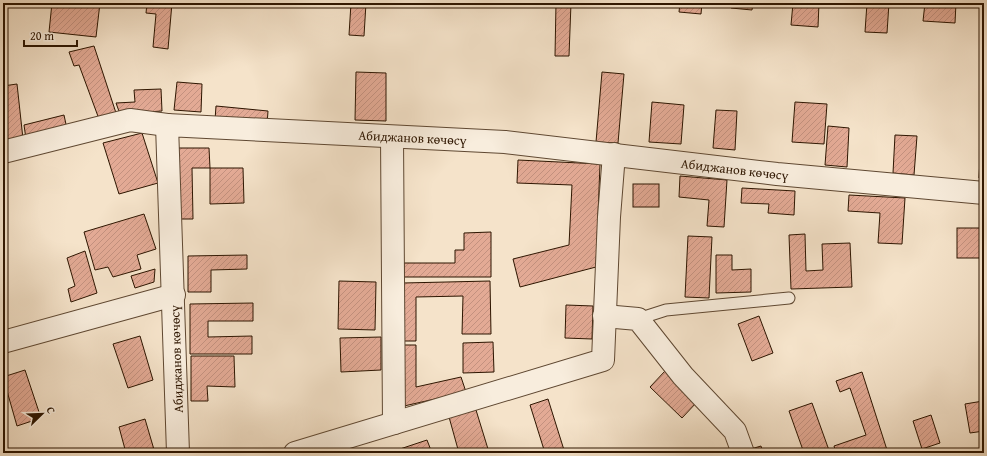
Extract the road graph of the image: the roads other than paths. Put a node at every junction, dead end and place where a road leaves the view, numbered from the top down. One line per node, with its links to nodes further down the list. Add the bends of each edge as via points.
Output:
1 (167, 125): 2 (street, Абиджанов көчөсү); 3 (street, via 130,120); 6 (street, Абиджанов көчөсү)
2 (392, 137): 4 (street, Абиджанов көчөсү, via 505,142); 11 (street)
3 (3, 152)
4 (614, 154): 5 (street, Абиджанов көчөсү, via 777,174); 8 (street)
5 (984, 193)
6 (174, 295): 10 (street); 12 (street, Абиджанов көчөсү)
7 (789, 298): 9 (lane, via 666,310)
8 (604, 316): 9 (street); 11 (street, via 603,360)
9 (638, 319): 14 (street, via 683,376 735,431)
10 (3, 342)
11 (394, 423): 13 (street)
12 (178, 453)
13 (295, 453)
14 (743, 453)

